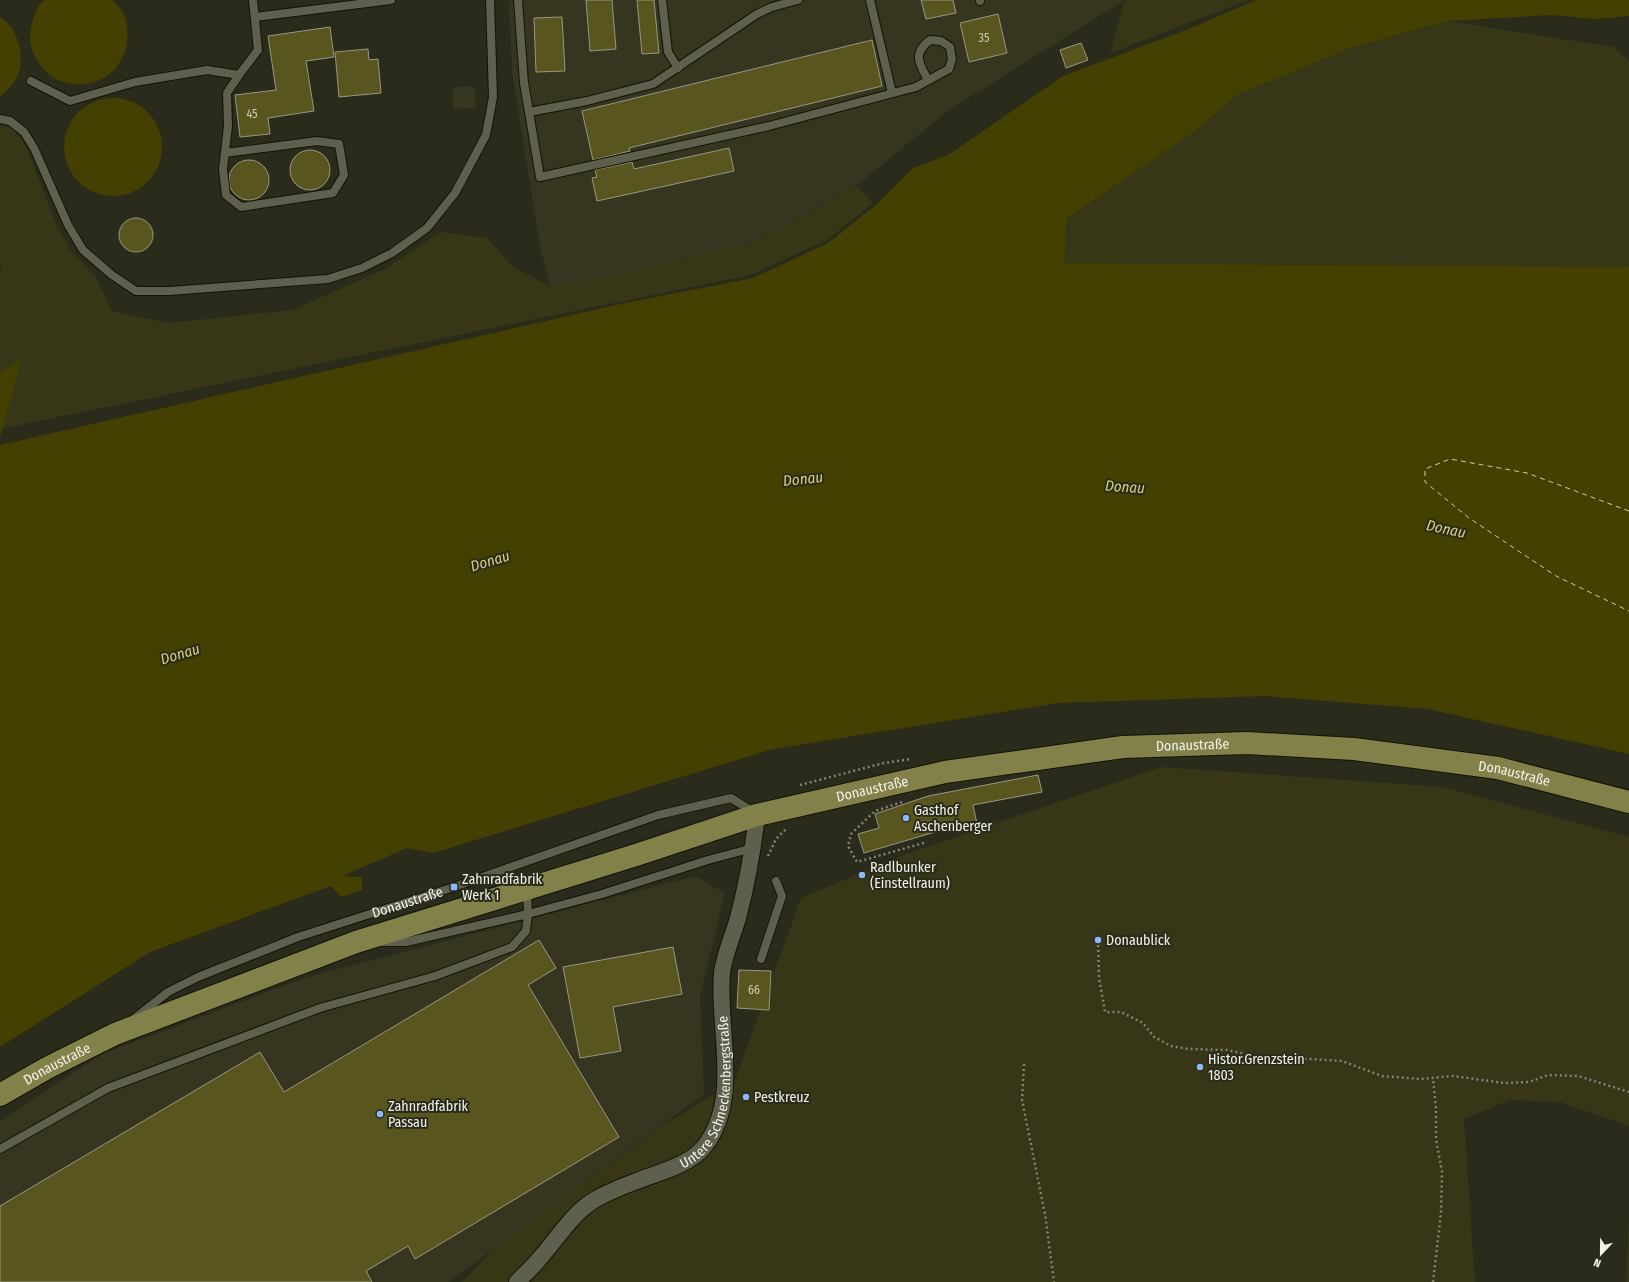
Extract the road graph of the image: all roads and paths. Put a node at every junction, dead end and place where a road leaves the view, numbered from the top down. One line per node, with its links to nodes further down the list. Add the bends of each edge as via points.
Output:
1 (253, 0): 9 (lane)
2 (391, 0): 9 (lane)
3 (490, 0): 16 (lane, via 493,97 486,135 455,193 427,228 392,253 362,268 328,279 169,291 136,291 112,275 83,250 68,225 34,148 24,132 10,121)
4 (518, 0): 15 (lane, via 524,83)
5 (662, 0): 10 (lane, via 668,52)
6 (798, 0): 8 (lane)
7 (870, 0): 14 (lane)
8 (771, 3): 10 (lane)
9 (255, 17): 11 (lane, via 258,50)
10 (678, 68): 15 (lane, via 653,84 587,101)
11 (239, 75): 13 (lane, via 207,70 135,82 70,100); 17 (lane, via 227,94 228,126)
12 (928, 80): 12 (lane, via 918,57 922,47 930,40 941,41 950,47 950,69); 14 (lane, via 916,87)
13 (31, 82)
14 (892, 93): 15 (lane, via 769,126 540,177)
15 (529, 112)
16 (0, 119)
17 (225, 153): 17 (lane, via 223,170 226,195 240,207 334,193 344,174 339,144 316,141)
18 (912, 759): 19 (path)
19 (798, 785)
20 (1629, 802): 22 (main road, Donaustraße, via 1498,768 1354,750 1247,743 1123,747 945,772)
21 (876, 811): 23 (path, via 851,834 848,846 856,862)
22 (757, 815): 24 (street, Untere Schneckenbergstraße); 26 (main road, Donaustraße); 31 (lane, Donaustraße, via 731,798 658,815 454,887 298,937 198,977 168,992)
23 (926, 842)
24 (753, 848): 27 (lane); 37 (street, Untere Schneckenbergstraße, via 749,873 722,972 724,1087 722,1112 713,1132 703,1148 685,1161 595,1200 579,1213)
25 (776, 881): 30 (lane, via 782,896)
26 (527, 889): 27 (lane); 29 (main road, Donaustraße)
27 (528, 914): 29 (lane, via 406,942); 36 (lane, via 526,931 512,948 435,976 320,1008 108,1088)
28 (1098, 940): 33 (path, via 1099,978 1106,1012 1121,1012 1142,1023 1154,1037 1171,1046 1227,1050 1269,1059 1342,1061 1382,1076)
29 (356, 942): 31 (main road, Donaustraße)
30 (761, 959)
31 (115, 1034): 35 (main road, Donaustraße)
32 (1024, 1064): 38 (path, via 1022,1100 1044,1208)
33 (1434, 1078): 34 (path, via 1453,1076 1504,1083 1529,1082 1548,1075 1578,1076); 39 (path, via 1436,1139 1442,1172 1441,1213)
34 (1629, 1092)
35 (0, 1095)
36 (0, 1149)
37 (517, 1282)
38 (1054, 1282)
39 (1433, 1282)

